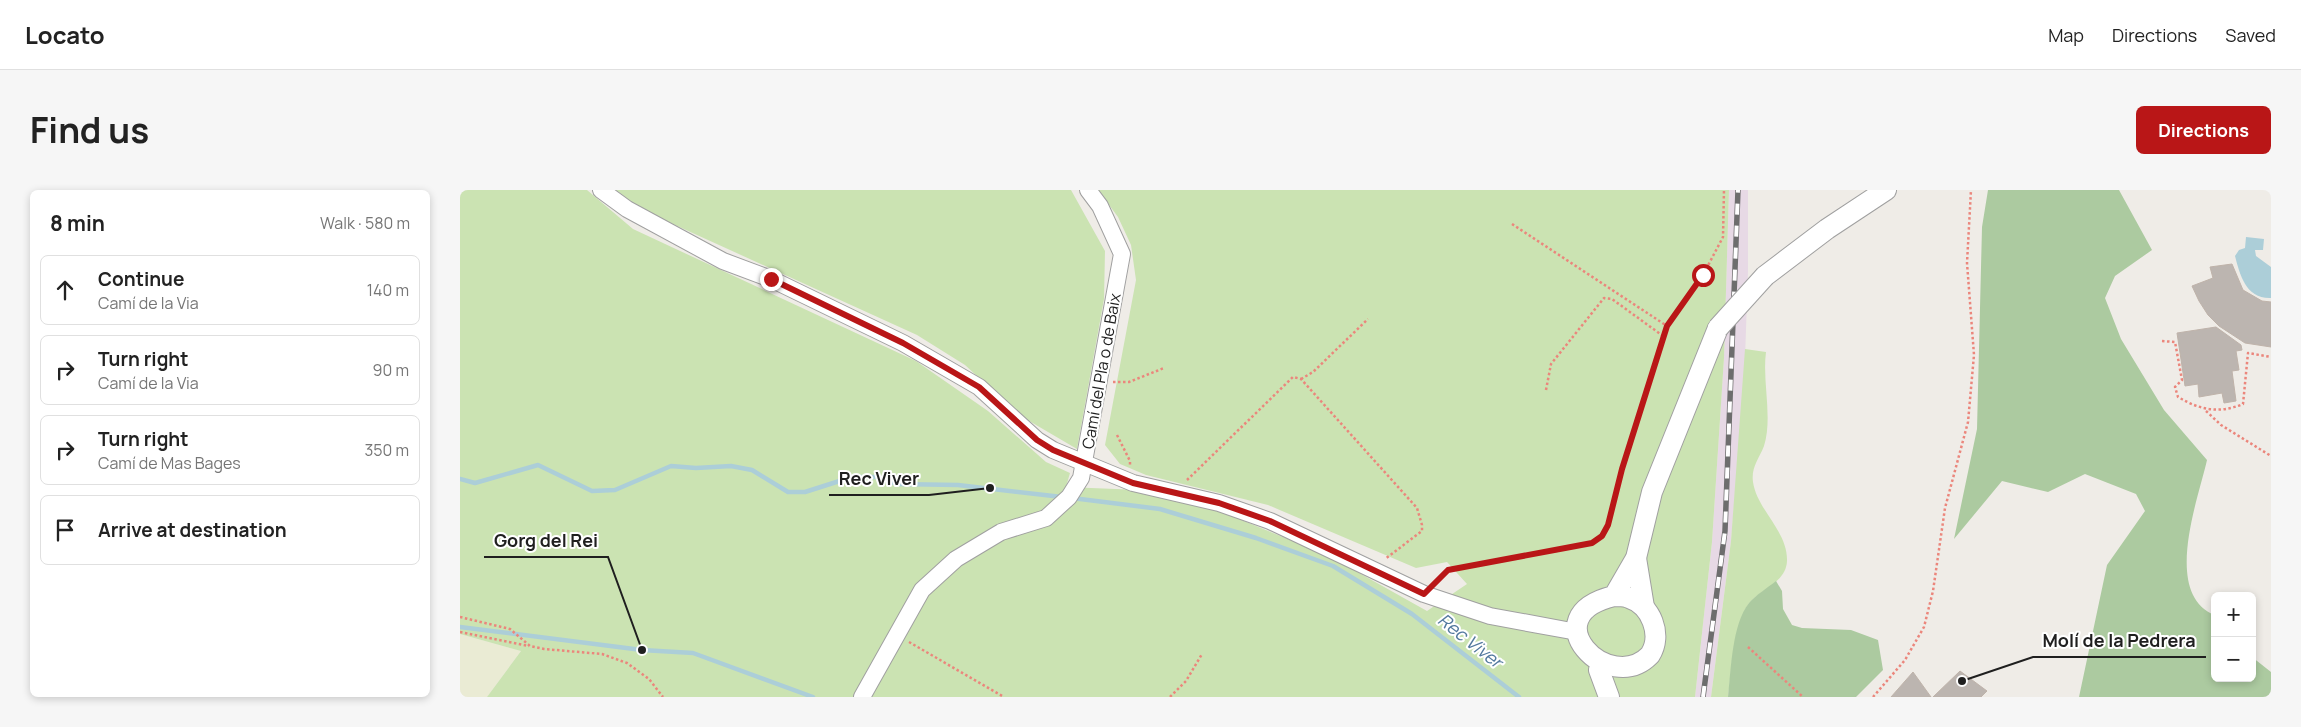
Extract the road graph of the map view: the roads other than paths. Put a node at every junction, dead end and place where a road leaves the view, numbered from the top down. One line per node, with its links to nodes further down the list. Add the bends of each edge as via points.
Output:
1 (600, 190): 4 (street, via 627,210 723,261 771,279 903,343 979,387 1037,440)
2 (1088, 190): 4 (street, Camí del Pla o de Baix, via 1100,206 1122,254)
3 (1886, 190): 5 (street, bridge, via 1765,276 1718,328 1652,492)
4 (1083, 471): 8 (street, via 1101,471 1133,483 1219,503 1270,521 1424,594 1490,616); 11 (street, Camí del Pla o de Baix, via 1069,496 1046,518 1001,532 956,559 922,590)
5 (1636, 558): 6 (street); 7 (street)
6 (1614, 596): 7 (street, via 1630,598); 8 (street, via 1600,599 1589,607)
7 (1644, 607): 10 (street, via 1653,621 1656,638 1651,654 1640,666)
8 (1577, 632): 9 (street, via 1579,647 1587,661)
9 (1599, 670): 10 (street); 12 (street)
10 (1625, 673): 13 (street)
11 (862, 697)
12 (1609, 697)
13 (1620, 697)

